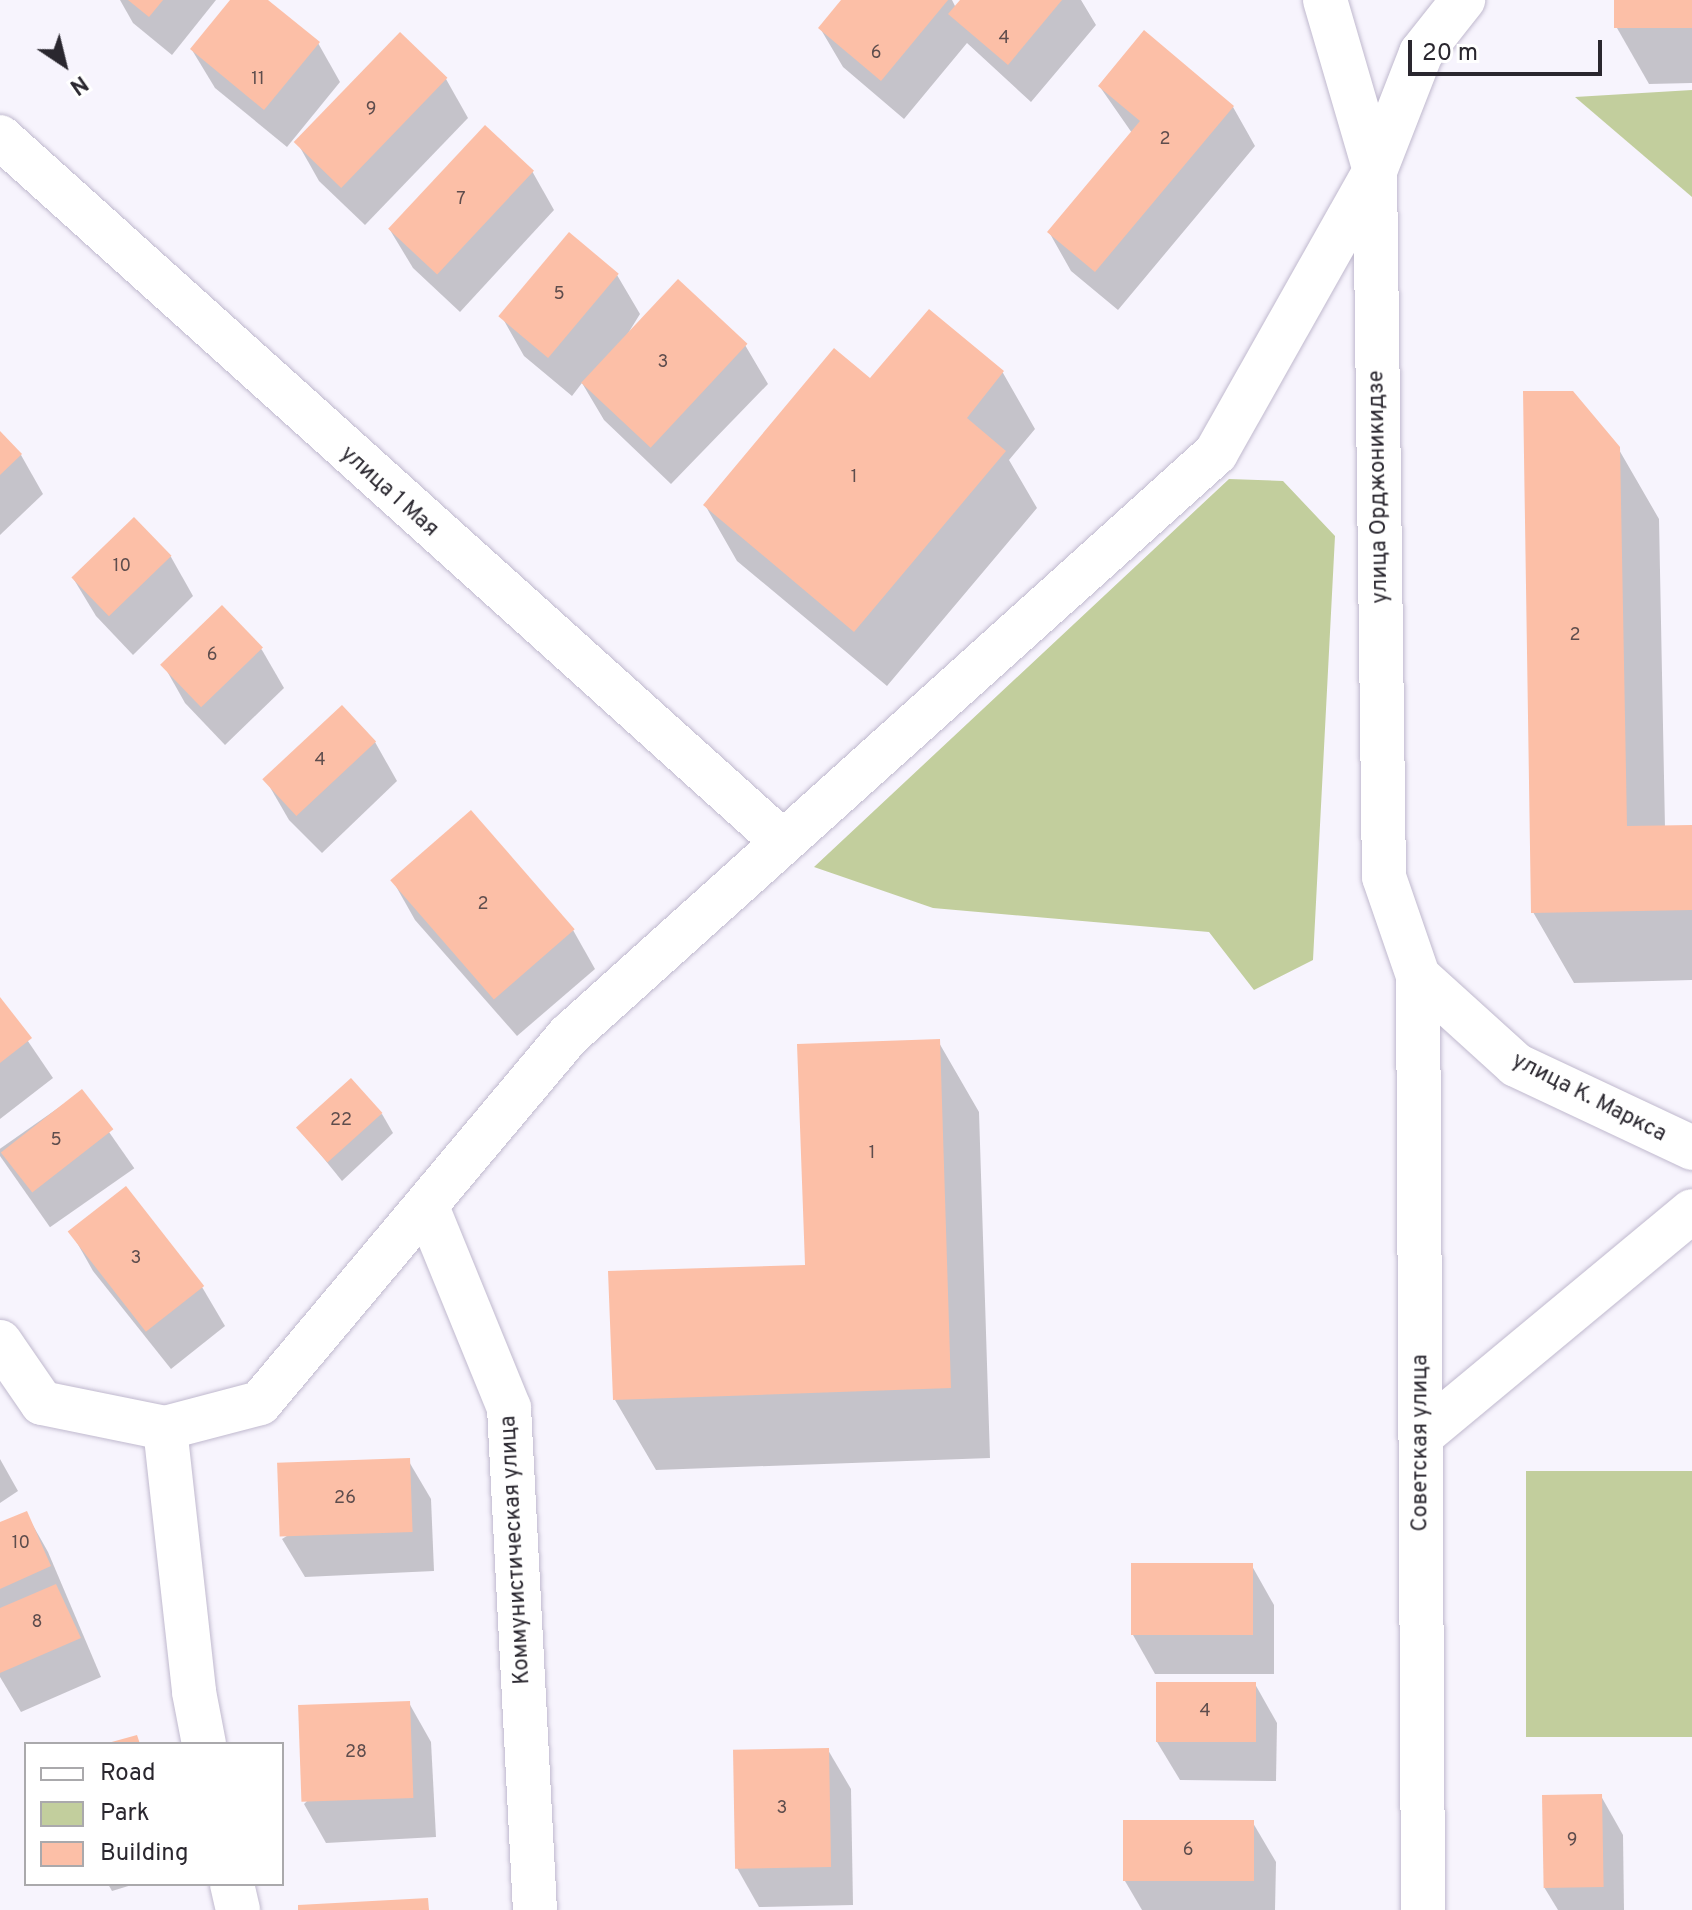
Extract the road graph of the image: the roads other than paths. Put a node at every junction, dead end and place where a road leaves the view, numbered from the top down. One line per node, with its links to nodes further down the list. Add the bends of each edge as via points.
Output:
1 (1325, 0): 4 (street, улица Орджоникидзе)
2 (1463, 0): 4 (street, via 1421,53)
3 (0, 137): 5 (street, улица 1 Мая)
4 (1375, 171): 5 (street, via 1216,453); 6 (street, улица Орджоникидзе, via 1384,877)
5 (782, 841): 8 (street, via 569,1035)
6 (1418, 976): 7 (street, улица К. Маркса, via 1516,1065); 12 (street, Советская улица)
7 (1692, 1148)
8 (427, 1207): 11 (street, via 260,1403); 16 (street, Коммунистическая улица, via 509,1408)
9 (1692, 1211): 12 (street)
10 (0, 1342): 11 (street, via 42,1403)
11 (165, 1428): 13 (street)
12 (1421, 1436): 17 (street, Советская улица)
13 (204, 1742)
14 (232, 1886): 15 (street)
15 (238, 1910)
16 (535, 1910)
17 (1423, 1910)

